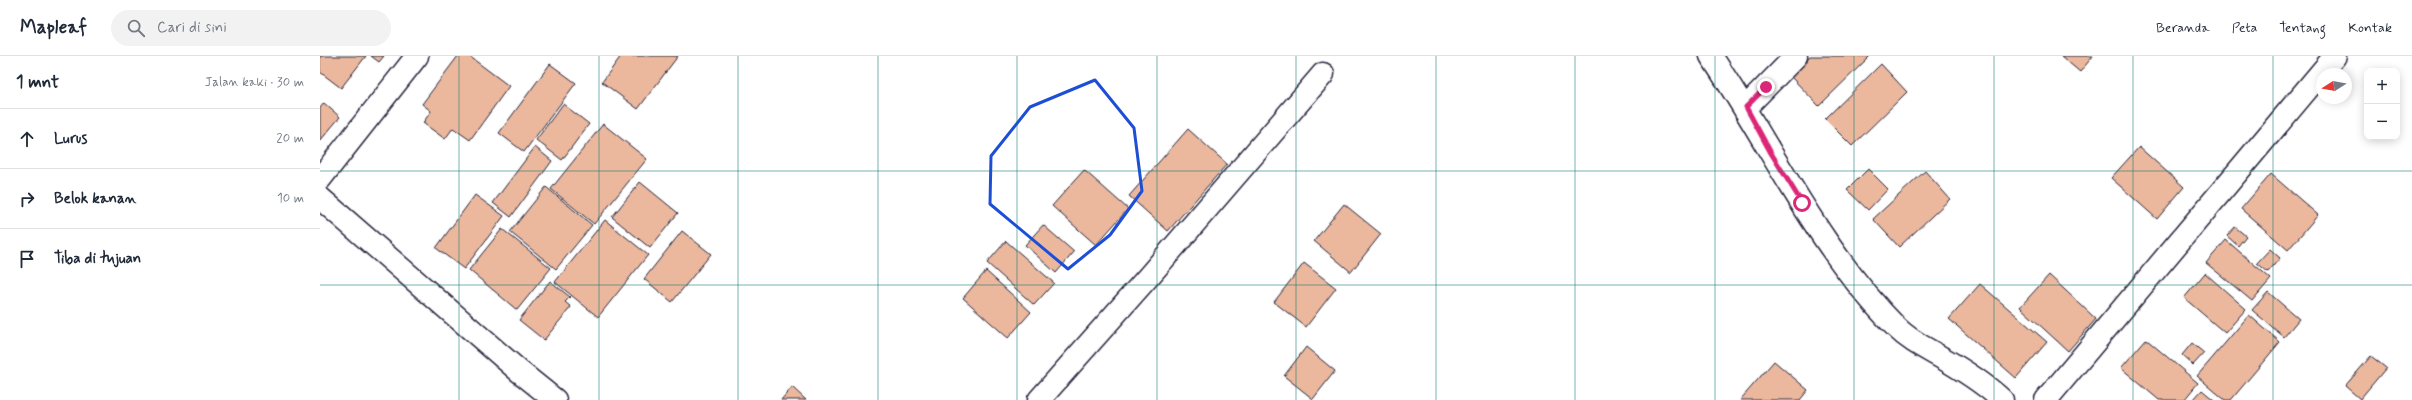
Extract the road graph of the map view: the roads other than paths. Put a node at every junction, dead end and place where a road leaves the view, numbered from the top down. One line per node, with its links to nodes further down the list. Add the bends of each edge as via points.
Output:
1 (417, 56): 7 (street)
2 (1712, 56): 6 (street)
3 (1796, 56): 6 (street)
4 (2335, 56): 12 (street)
5 (1323, 74): 10 (street)
6 (1746, 107): 11 (street, via 1771,153 1842,265 1880,310 1898,329 1920,346 1967,373)
7 (320, 179)
8 (320, 198): 9 (street)
9 (555, 400)
10 (1039, 400)
11 (2002, 400)
12 (2046, 400)

